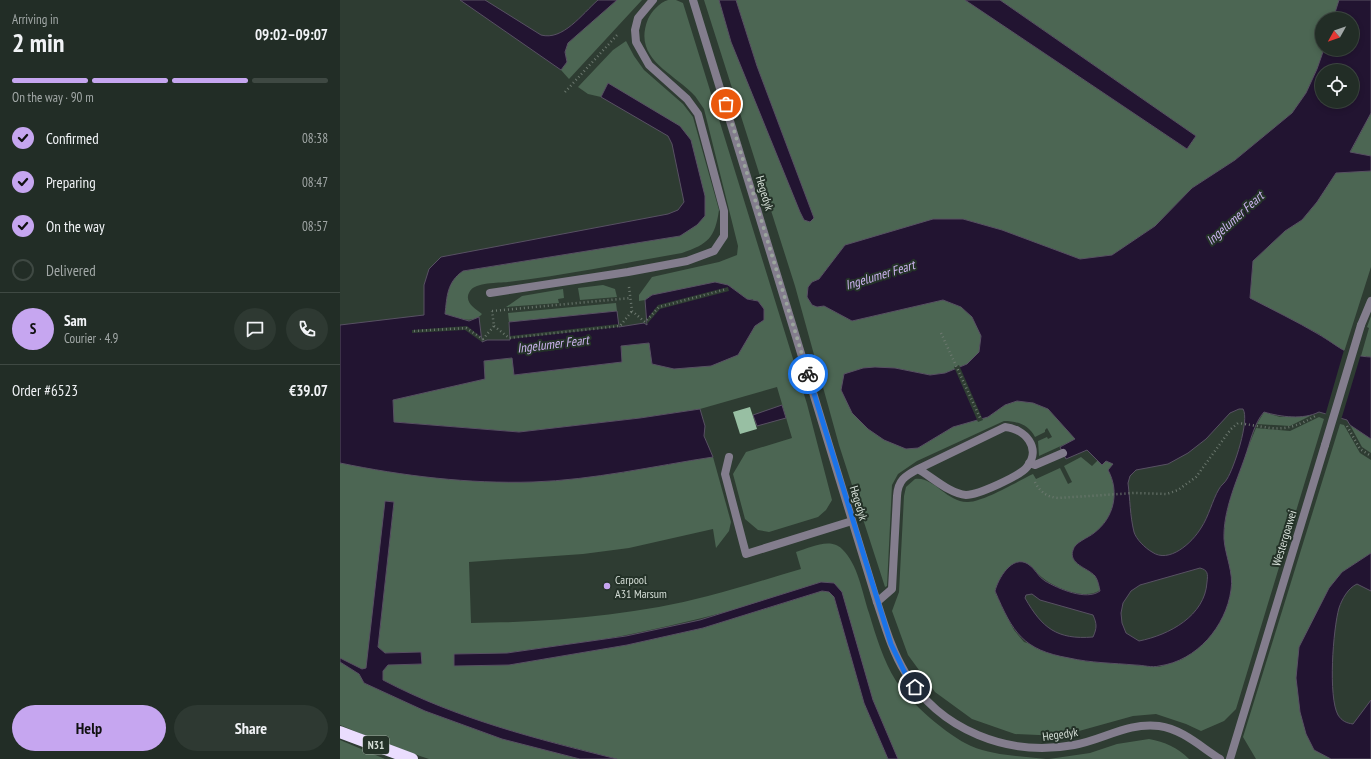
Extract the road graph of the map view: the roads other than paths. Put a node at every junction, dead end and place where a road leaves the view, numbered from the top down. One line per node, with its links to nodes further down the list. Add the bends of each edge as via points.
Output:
1 (653, 0): 3 (street, via 638,18 636,42 641,55 657,74 687,99 698,114 724,211 724,236 714,250 687,261)
2 (694, 0): 9 (street, Hegedyk)
3 (490, 293)
4 (1371, 301): 14 (street, Westergoawei, bridge, via 1361,325)
5 (1063, 453): 7 (street)
6 (729, 457): 9 (street, via 725,474 746,554)
7 (1028, 466): 8 (street, via 1021,474 975,494 966,495); 8 (street, via 1032,452 1027,437 1014,428 1005,428)
8 (918, 469): 10 (street, via 903,478 898,487 892,589)
9 (852, 521): 10 (street, Hegedyk)
10 (877, 602): 13 (street, Hegedyk, via 898,659 915,687 945,716 978,736 1017,747 1057,748 1133,727 1160,726 1186,736)
11 (340, 732): 12 (highway, N31)
12 (412, 759)
13 (1220, 759)
14 (1230, 759)

